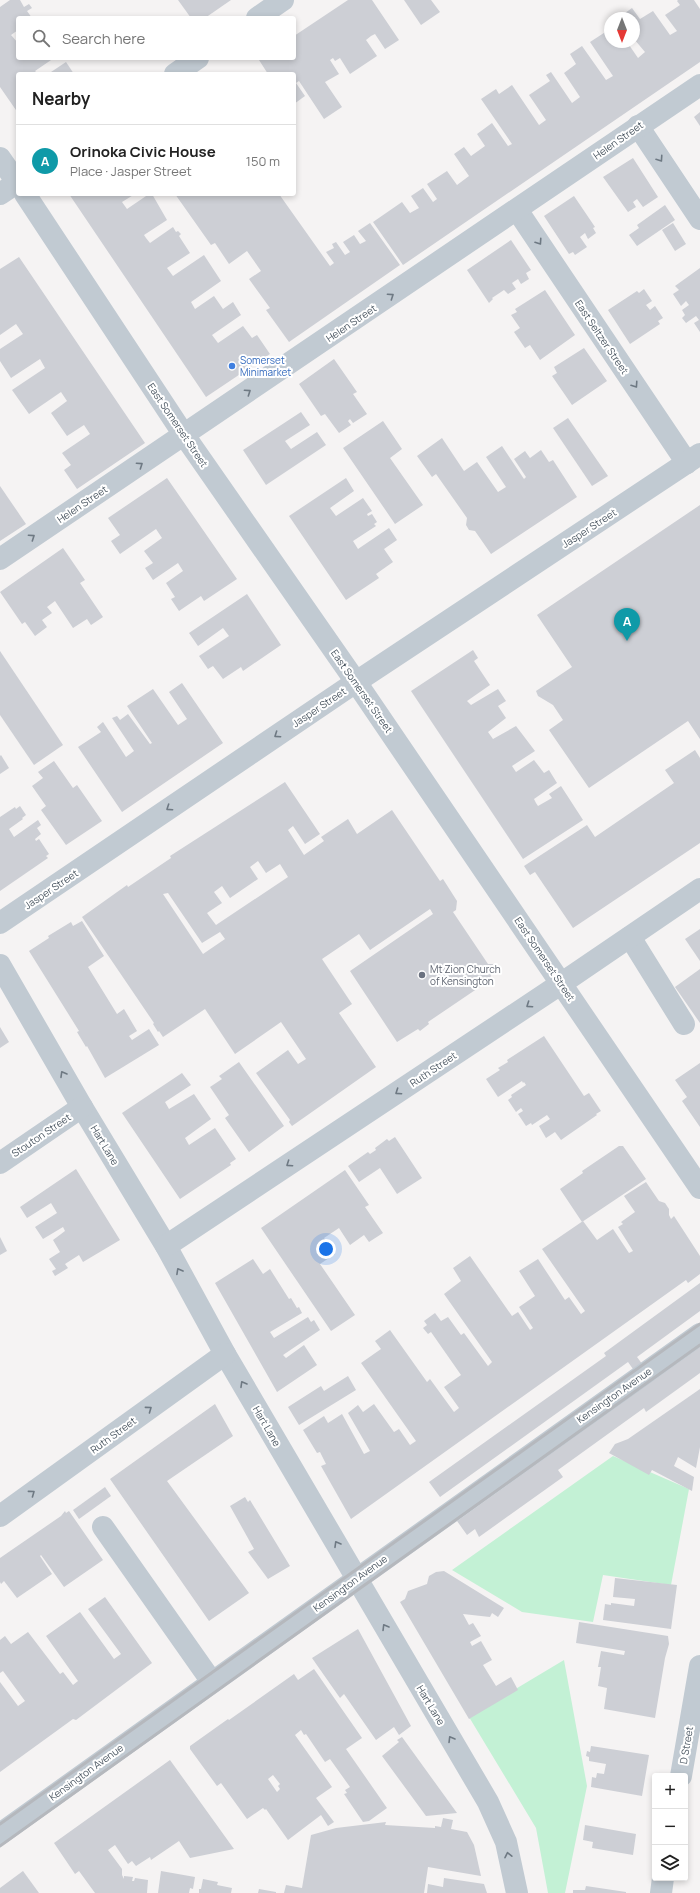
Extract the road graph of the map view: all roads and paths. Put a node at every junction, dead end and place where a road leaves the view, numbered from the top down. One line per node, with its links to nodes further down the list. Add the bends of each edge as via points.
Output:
1 (283, 0): 2 (street)
2 (259, 16)
3 (195, 60): 4 (street)
4 (178, 72)
5 (700, 85): 6 (street, Helen Street)
6 (638, 126): 10 (street, Helen Street); 11 (street, one-way to 11)
7 (0, 158): 8 (street, East Somerset Street)
8 (16, 187)
9 (22, 196): 12 (street, East Somerset Street)
10 (517, 210): 12 (street, Helen Street, one-way to 10); 13 (street, East Seltzer Street, one-way to 13)
11 (700, 219)
12 (184, 435): 14 (street, Helen Street, one-way to 12); 15 (street, East Somerset Street)
13 (694, 459): 15 (street, Jasper Street)
14 (0, 559)
15 (356, 682): 17 (street, Jasper Street, one-way to 17); 20 (street, East Somerset Street)
16 (700, 889): 18 (street, Ruth Street)
17 (0, 923)
18 (630, 937): 20 (street, Ruth Street); 21 (street)
19 (0, 965): 22 (street, Hart Lane, one-way to 19)
20 (562, 984): 24 (street, East Somerset Street); 25 (street, Ruth Street, one-way to 25)
21 (684, 1024)
22 (82, 1108): 23 (street, Stouton Street); 25 (street, Hart Lane)
23 (0, 1163)
24 (700, 1188)
25 (166, 1246): 27 (street, Hart Lane, one-way to 25)
26 (700, 1334): 30 (street, Kensington Avenue)
27 (225, 1354): 28 (street, Ruth Street, one-way to 27); 30 (street, Hart Lane, one-way to 27)
28 (0, 1516)
29 (103, 1527): 32 (street)
30 (356, 1578): 32 (street, Kensington Avenue); 36 (street, Hart Lane, one-way to 30, via 506,1842 488,1802)
31 (700, 1666): 33 (street, D Street)
32 (212, 1682): 34 (street, Kensington Avenue)
33 (682, 1773)
34 (0, 1834)
35 (663, 1881): 37 (street)
36 (517, 1893)
37 (661, 1893)

